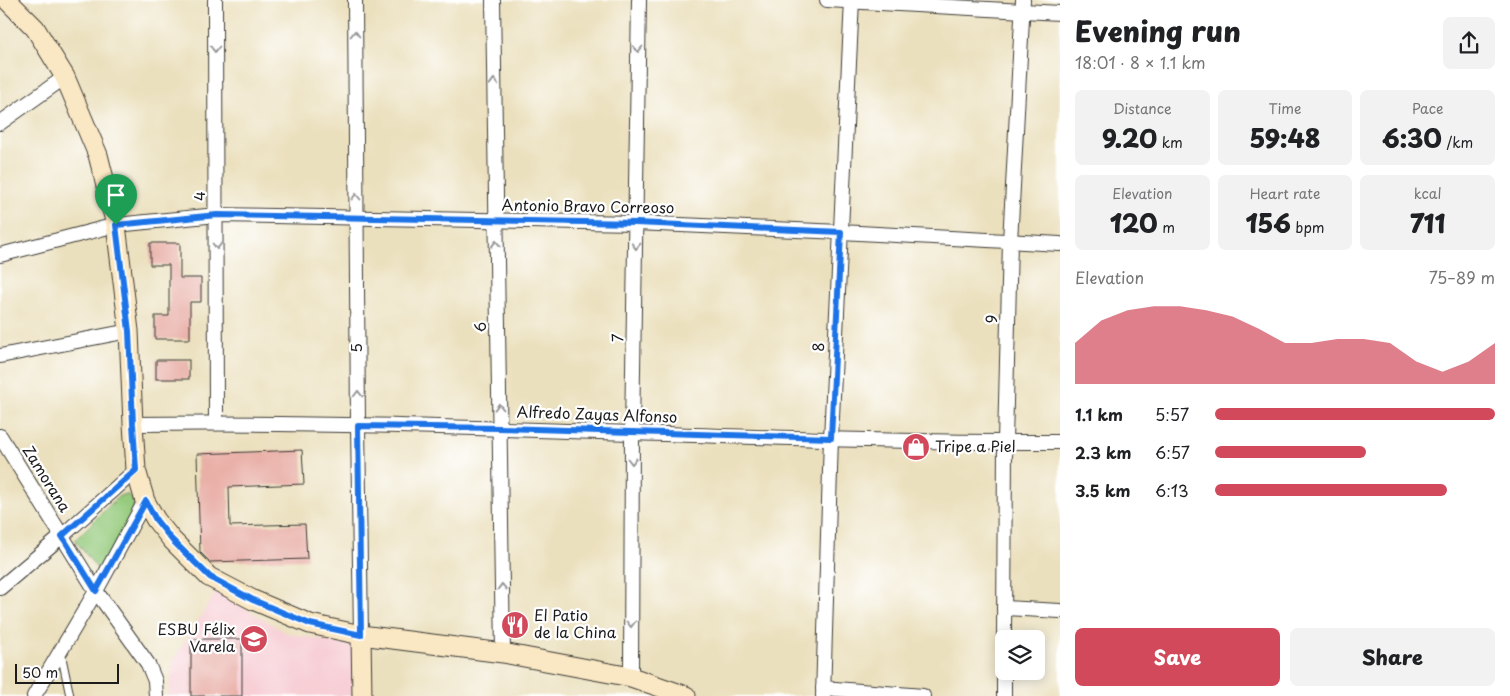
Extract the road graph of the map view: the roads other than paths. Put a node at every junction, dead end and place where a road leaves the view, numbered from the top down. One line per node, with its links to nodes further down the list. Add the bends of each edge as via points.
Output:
1 (7, 0): 10 (main road, via 36,28)
2 (215, 0): 12 (street, 4, one-way to 12)
3 (355, 0): 13 (street, 5, one-way to 3)
4 (493, 0): 14 (street, 6, one-way to 4)
5 (639, 0): 15 (street, 7, one-way to 15)
6 (827, 0): 7 (street)
7 (852, 1): 8 (street); 17 (street, 8)
8 (1023, 5): 9 (street); 18 (street, 9)
9 (1060, 13)
10 (65, 77): 11 (street); 16 (main road, via 98,155)
11 (0, 124)
12 (217, 215): 13 (street, Antonio Bravo Correoso); 16 (street, Antonio Bravo Correoso); 23 (street, 4, one-way to 23)
13 (356, 217): 14 (street, Antonio Bravo Correoso); 25 (street, 5, one-way to 13)
14 (496, 221): 15 (street, Antonio Bravo Correoso); 26 (street, 6, one-way to 14)
15 (636, 223): 17 (street, Antonio Bravo Correoso); 27 (street, 7, one-way to 27)
16 (116, 225): 20 (street); 21 (main road)
17 (841, 232): 18 (street, Antonio Bravo Correoso); 29 (street, 8)
18 (1010, 242): 19 (street, Antonio Bravo Correoso); 30 (street, 9)
19 (1060, 244)
20 (0, 255)
21 (129, 331): 22 (street); 24 (main road)
22 (0, 356)
23 (216, 423): 24 (street, Alfredo Zayas Alfonso); 25 (street, Alfredo Zayas Alfonso)
24 (133, 424): 32 (main road)
25 (358, 426): 26 (street, Alfredo Zayas Alfonso); 40 (street, 5)
26 (499, 428): 27 (street, Alfredo Zayas Alfonso); 42 (street, 6, one-way to 26)
27 (632, 432): 29 (street, Alfredo Zayas Alfonso); 43 (street, 7, one-way to 43)
28 (0, 436): 34 (street, Zamorana)
29 (831, 438): 30 (street, Alfredo Zayas Alfonso); 45 (street, 8)
30 (1006, 442): 31 (street, Alfredo Zayas Alfonso); 37 (street, 9)
31 (1060, 442)
32 (136, 470): 33 (main road); 34 (street)
33 (146, 501): 36 (street); 40 (main road, via 172,540 210,577 253,600 310,624)
34 (62, 536): 35 (street); 36 (street, Zamorana)
35 (0, 588)
36 (96, 591): 41 (street); 48 (street, Zamorana, via 148,664 155,681)
37 (1004, 608): 38 (street); 39 (street, 9)
38 (1060, 611)
39 (1004, 630)
40 (361, 635): 42 (main road); 49 (main road, 5)
41 (60, 650): 46 (street); 47 (lane)
42 (503, 653): 43 (main road)
43 (631, 677): 50 (main road)
44 (1004, 680): 52 (street)
45 (823, 692): 51 (street)
46 (34, 696)
47 (70, 696)
48 (156, 696)
49 (362, 696)
50 (686, 696)
51 (923, 696)
52 (1004, 696)

